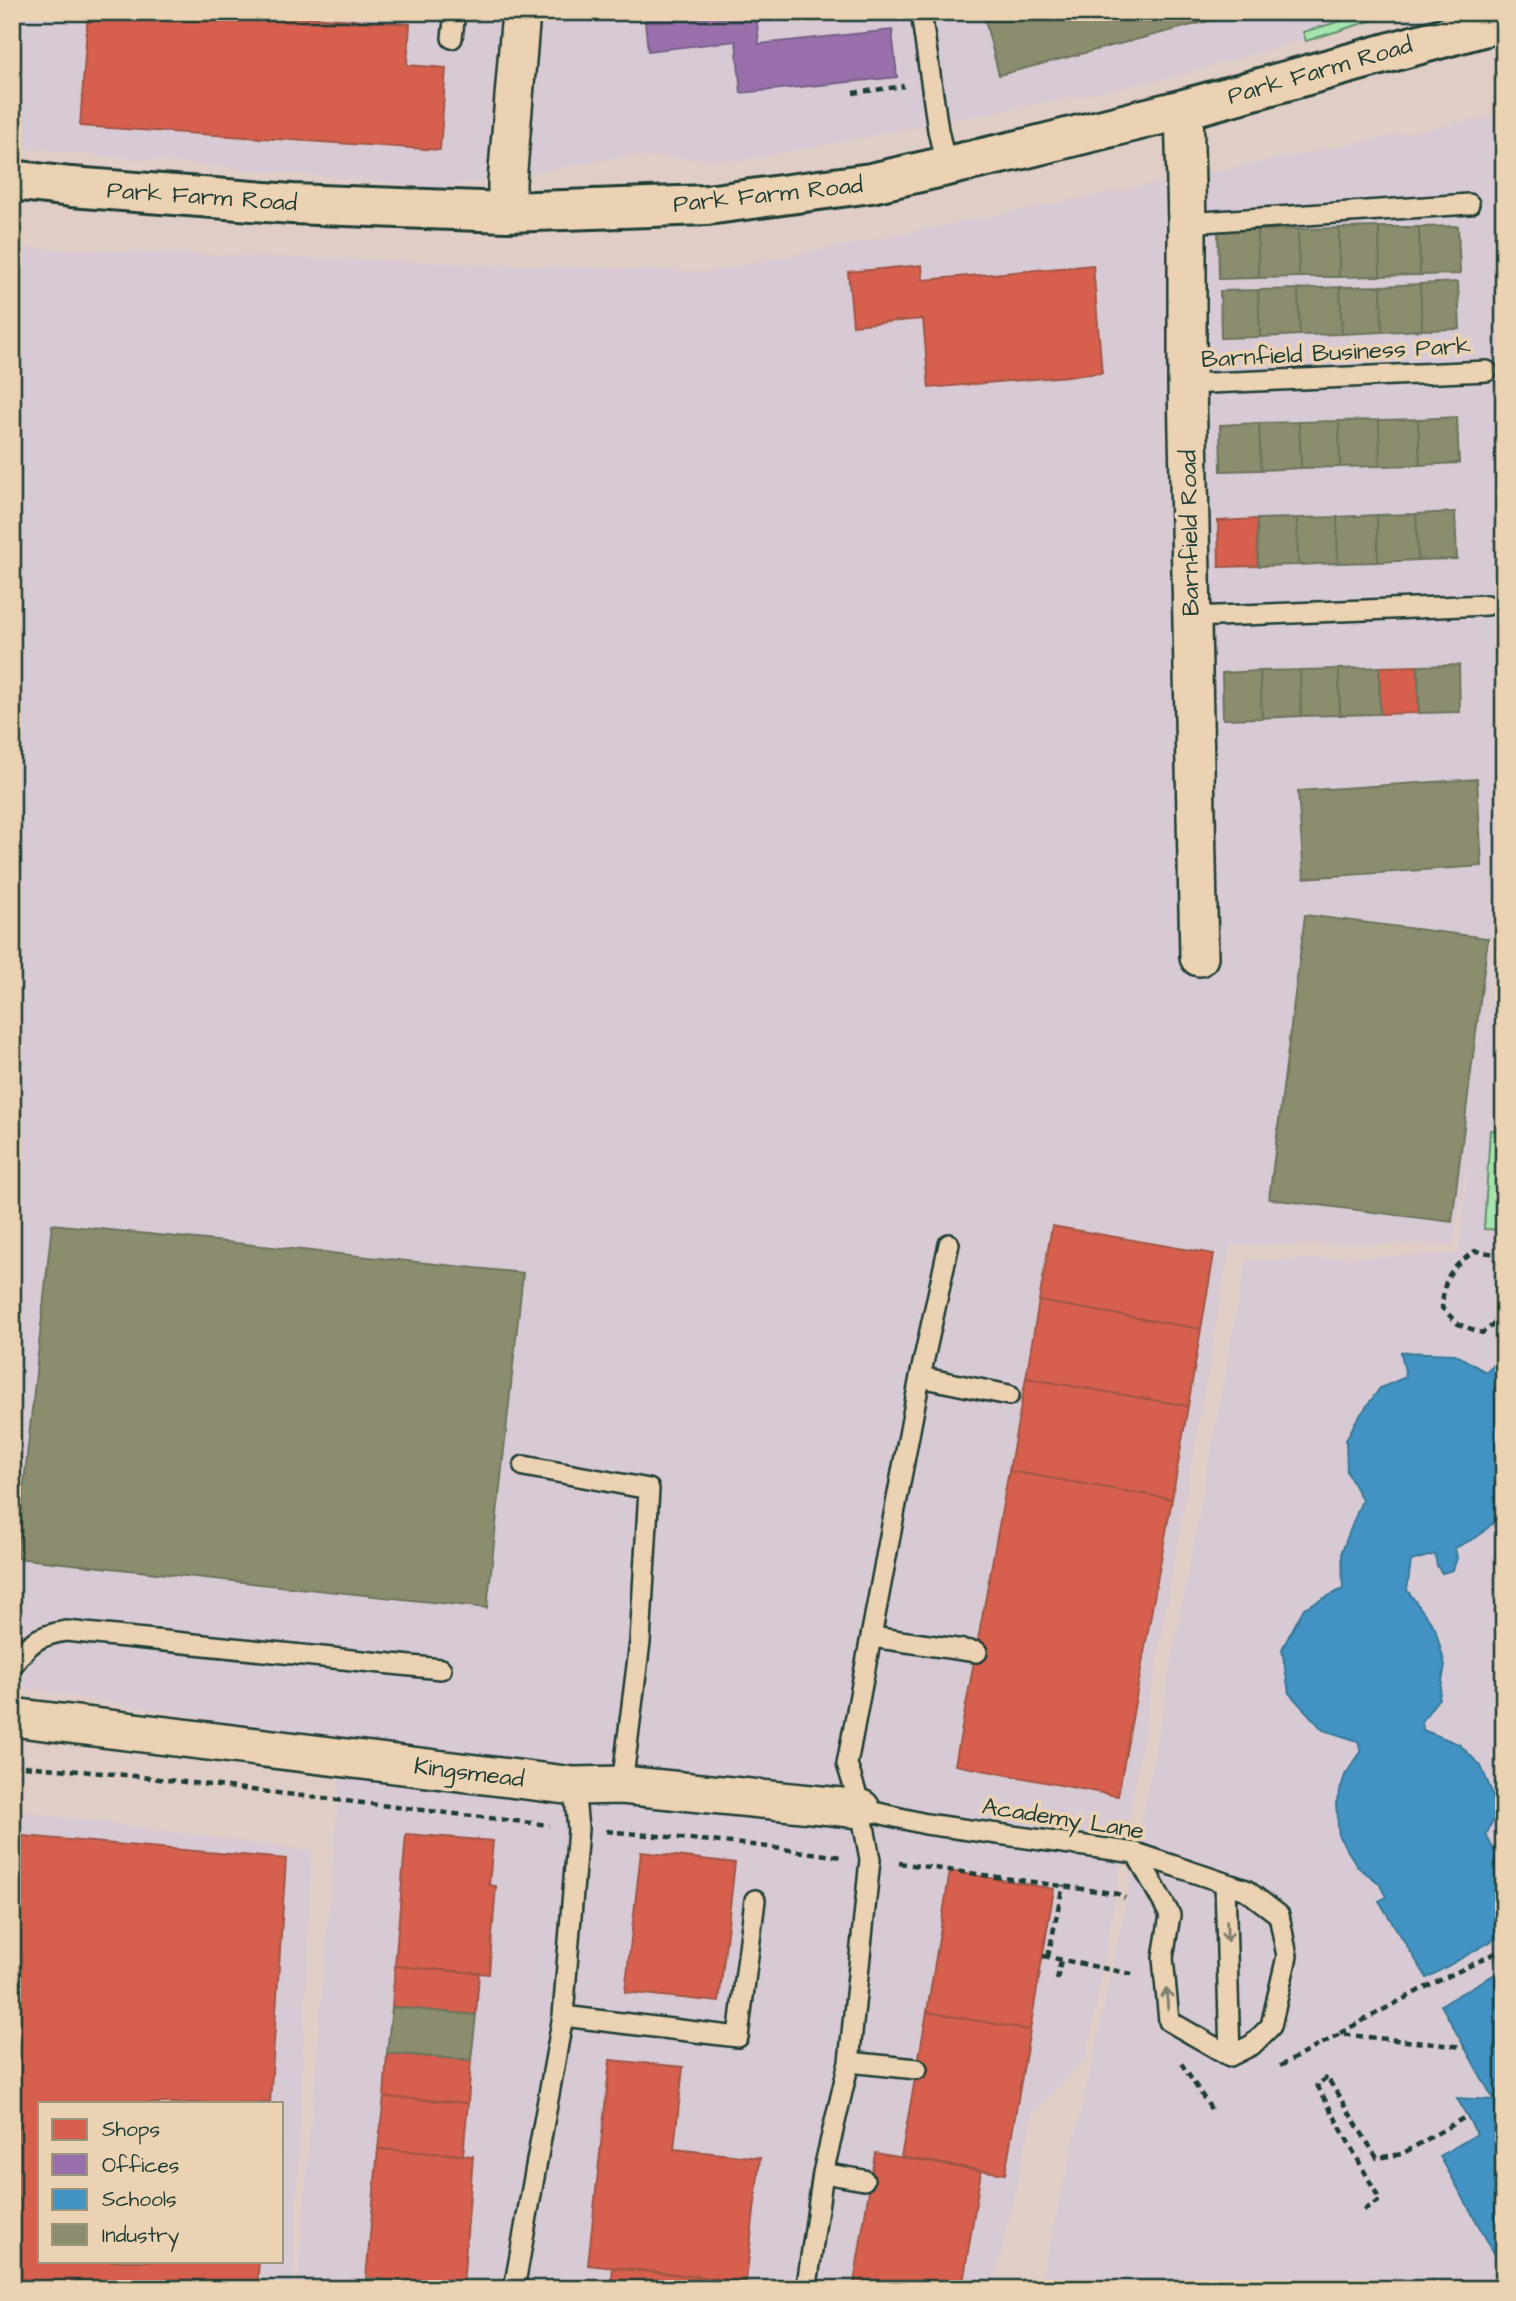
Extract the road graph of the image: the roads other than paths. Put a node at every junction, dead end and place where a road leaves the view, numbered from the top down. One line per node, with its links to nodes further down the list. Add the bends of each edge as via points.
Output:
1 (455, 12): 5 (lane)
2 (521, 12): 10 (street)
3 (921, 12): 7 (lane)
4 (1504, 21): 6 (street, Park Farm Road)
5 (452, 38)
6 (1184, 109): 7 (street, Park Farm Road); 11 (street, Barnfield Road)
7 (946, 166): 10 (street, Park Farm Road, via 871,183 707,205)
8 (12, 180): 10 (street, Park Farm Road, via 292,204)
9 (1469, 204): 11 (lane)
10 (507, 212)
11 (1187, 223): 13 (street, Barnfield Road)
12 (1487, 371): 13 (lane, Barnfield Business Park)
13 (1187, 384): 15 (street, Barnfield Road)
14 (1487, 606): 15 (lane)
15 (1192, 617): 16 (street, Barnfield Road)
16 (1199, 957)
17 (949, 1244): 18 (lane)
18 (920, 1377): 19 (lane); 21 (lane)
19 (1009, 1395)
20 (524, 1466): 26 (lane, via 649,1489 640,1642)
21 (872, 1637): 22 (lane); 28 (lane, via 847,1764)
22 (977, 1653)
23 (12, 1666): 24 (lane, via 37,1638 66,1631)
24 (441, 1669)
25 (12, 1717): 27 (street, Kingsmead)
26 (622, 1785): 27 (street, Kingsmead); 28 (street, Kingsmead)
27 (574, 1786): 33 (lane, via 578,1829)
28 (861, 1809): 29 (lane, Kingsmead); 35 (lane, via 870,1860)
29 (926, 1824): 30 (lane, Academy Lane)
30 (1136, 1853): 31 (lane, Academy Lane); 34 (lane, one-way to 30, via 1169,2021 1163,1958 1170,1915)
31 (1225, 1883): 34 (lane, one-way to 34); 34 (lane, Academy Lane, via 1246,1890 1279,1915 1287,1956 1271,2026 1252,2045)
32 (755, 1900): 33 (lane, via 738,2037)
33 (563, 2016): 40 (lane)
34 (1230, 2056)
35 (849, 2062): 36 (lane); 37 (lane)
36 (917, 2069)
37 (823, 2173): 38 (lane); 39 (lane)
38 (864, 2180)
39 (808, 2278)
40 (514, 2289)

